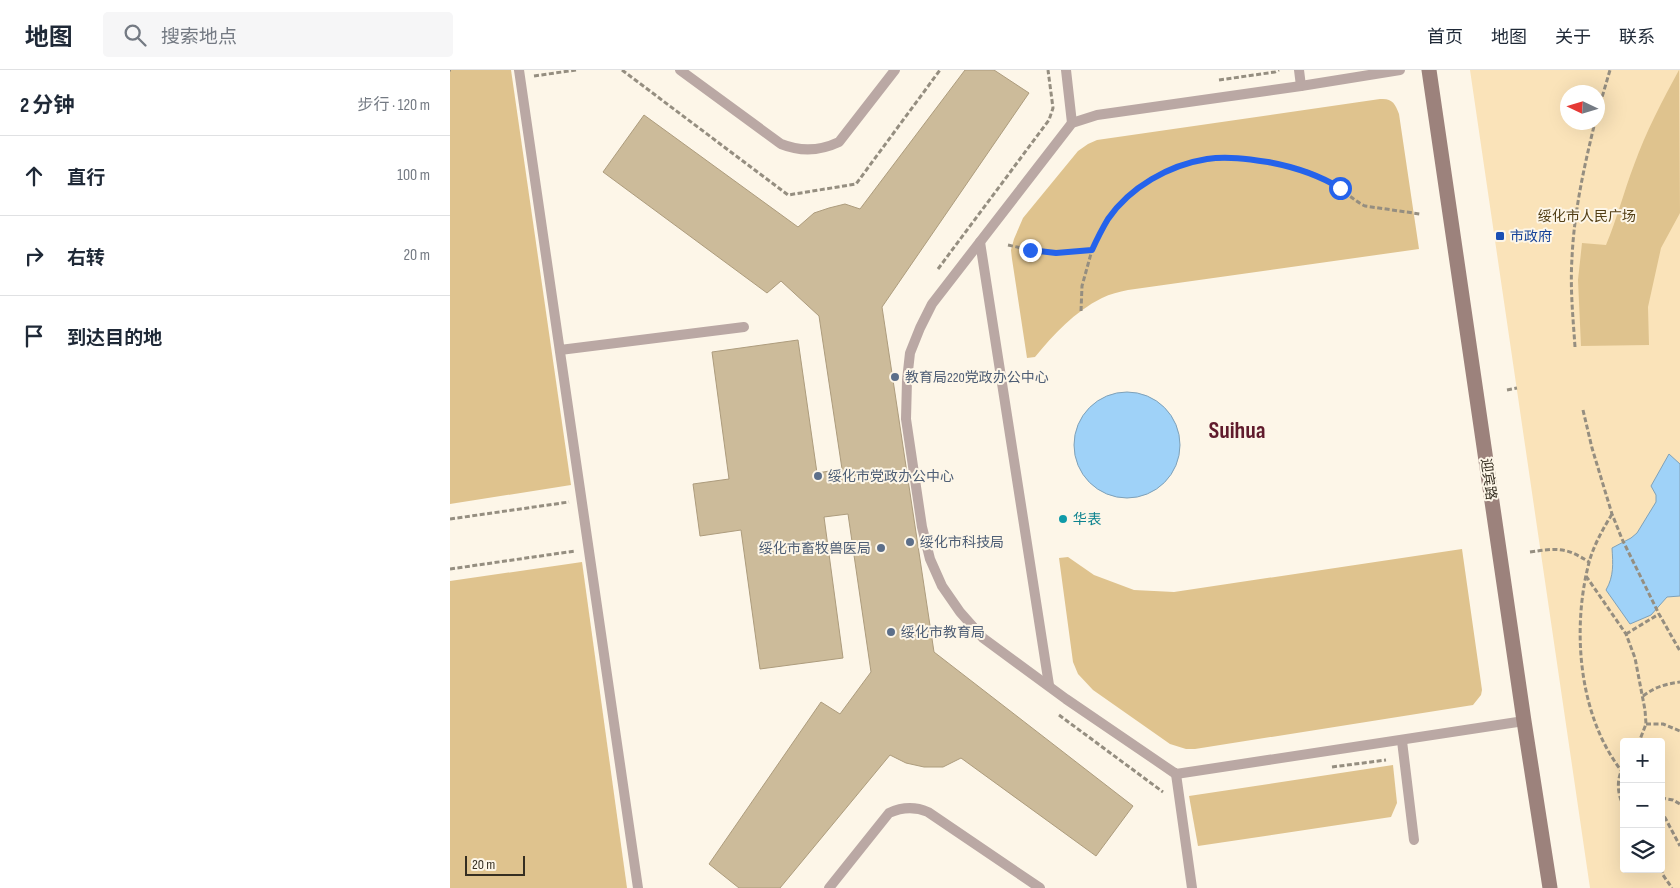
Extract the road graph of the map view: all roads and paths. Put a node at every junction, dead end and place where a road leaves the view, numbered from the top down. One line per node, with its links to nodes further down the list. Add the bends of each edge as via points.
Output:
1 (519, 70): 24 (lane)
2 (576, 70): 11 (path)
3 (680, 70): 4 (lane, via 781,144 808,150 826,148 839,142)
4 (895, 70)
5 (1048, 70): 20 (path, via 1053,108 1050,120)
6 (1066, 70): 14 (lane)
7 (1299, 70): 12 (lane)
8 (1400, 70): 12 (lane)
9 (1429, 70): 43 (main road, 迎宾路)
10 (1610, 70): 13 (path)
11 (531, 76)
12 (1301, 86): 14 (lane, via 1097,115)
13 (1605, 87)
14 (1072, 124): 17 (lane)
15 (1593, 130): 23 (path, via 1583,168 1572,260)
16 (1420, 214): 19 (path, via 1365,206 1326,180 1294,167 1225,157 1168,170 1139,187 1109,218)
17 (980, 242): 40 (lane); 40 (lane, via 932,304 910,354 906,419 922,527 930,559 942,586 960,612 983,638)
18 (1008, 245): 19 (path, via 1056,253)
19 (1092, 250): 21 (path, via 1082,286)
20 (936, 270)
21 (1081, 311)
22 (744, 327): 24 (lane)
23 (1575, 346)
24 (560, 350): 28 (lane)
25 (1518, 388): 26 (path)
26 (1507, 390)
27 (1583, 410): 29 (path)
28 (582, 500): 30 (path); 31 (lane)
29 (1612, 514): 33 (path, via 1598,537); 36 (path)
30 (450, 519)
31 (588, 549): 34 (path); 59 (lane)
32 (1530, 552): 33 (path, via 1559,549 1570,551)
33 (1589, 562): 35 (path)
34 (450, 569)
35 (1586, 576): 37 (path); 48 (path, via 1580,624 1586,690 1604,743)
36 (1659, 614): 37 (path); 38 (path)
37 (1626, 634): 41 (path)
38 (1680, 651)
39 (1680, 682): 41 (path, via 1653,688)
40 (1049, 685): 50 (lane)
41 (1643, 696): 44 (path)
42 (1057, 713): 51 (path)
43 (1524, 721): 47 (lane); 63 (main road, 迎宾路)
44 (1646, 724): 45 (path, via 1663,724); 46 (path)
45 (1680, 731)
46 (1641, 738)
47 (1402, 741): 50 (lane); 56 (lane)
48 (1620, 769)
49 (1620, 773): 52 (path)
50 (1176, 774): 62 (lane)
51 (1165, 794)
52 (1620, 795)
53 (1665, 799): 54 (path)
54 (1680, 804)
55 (1665, 818): 57 (path)
56 (1414, 840)
57 (1680, 846)
58 (1662, 873): 64 (path)
59 (638, 888)
60 (829, 888): 61 (lane, via 889,813 919,808)
61 (1040, 888)
62 (1192, 888)
63 (1550, 888)
64 (1672, 888)

